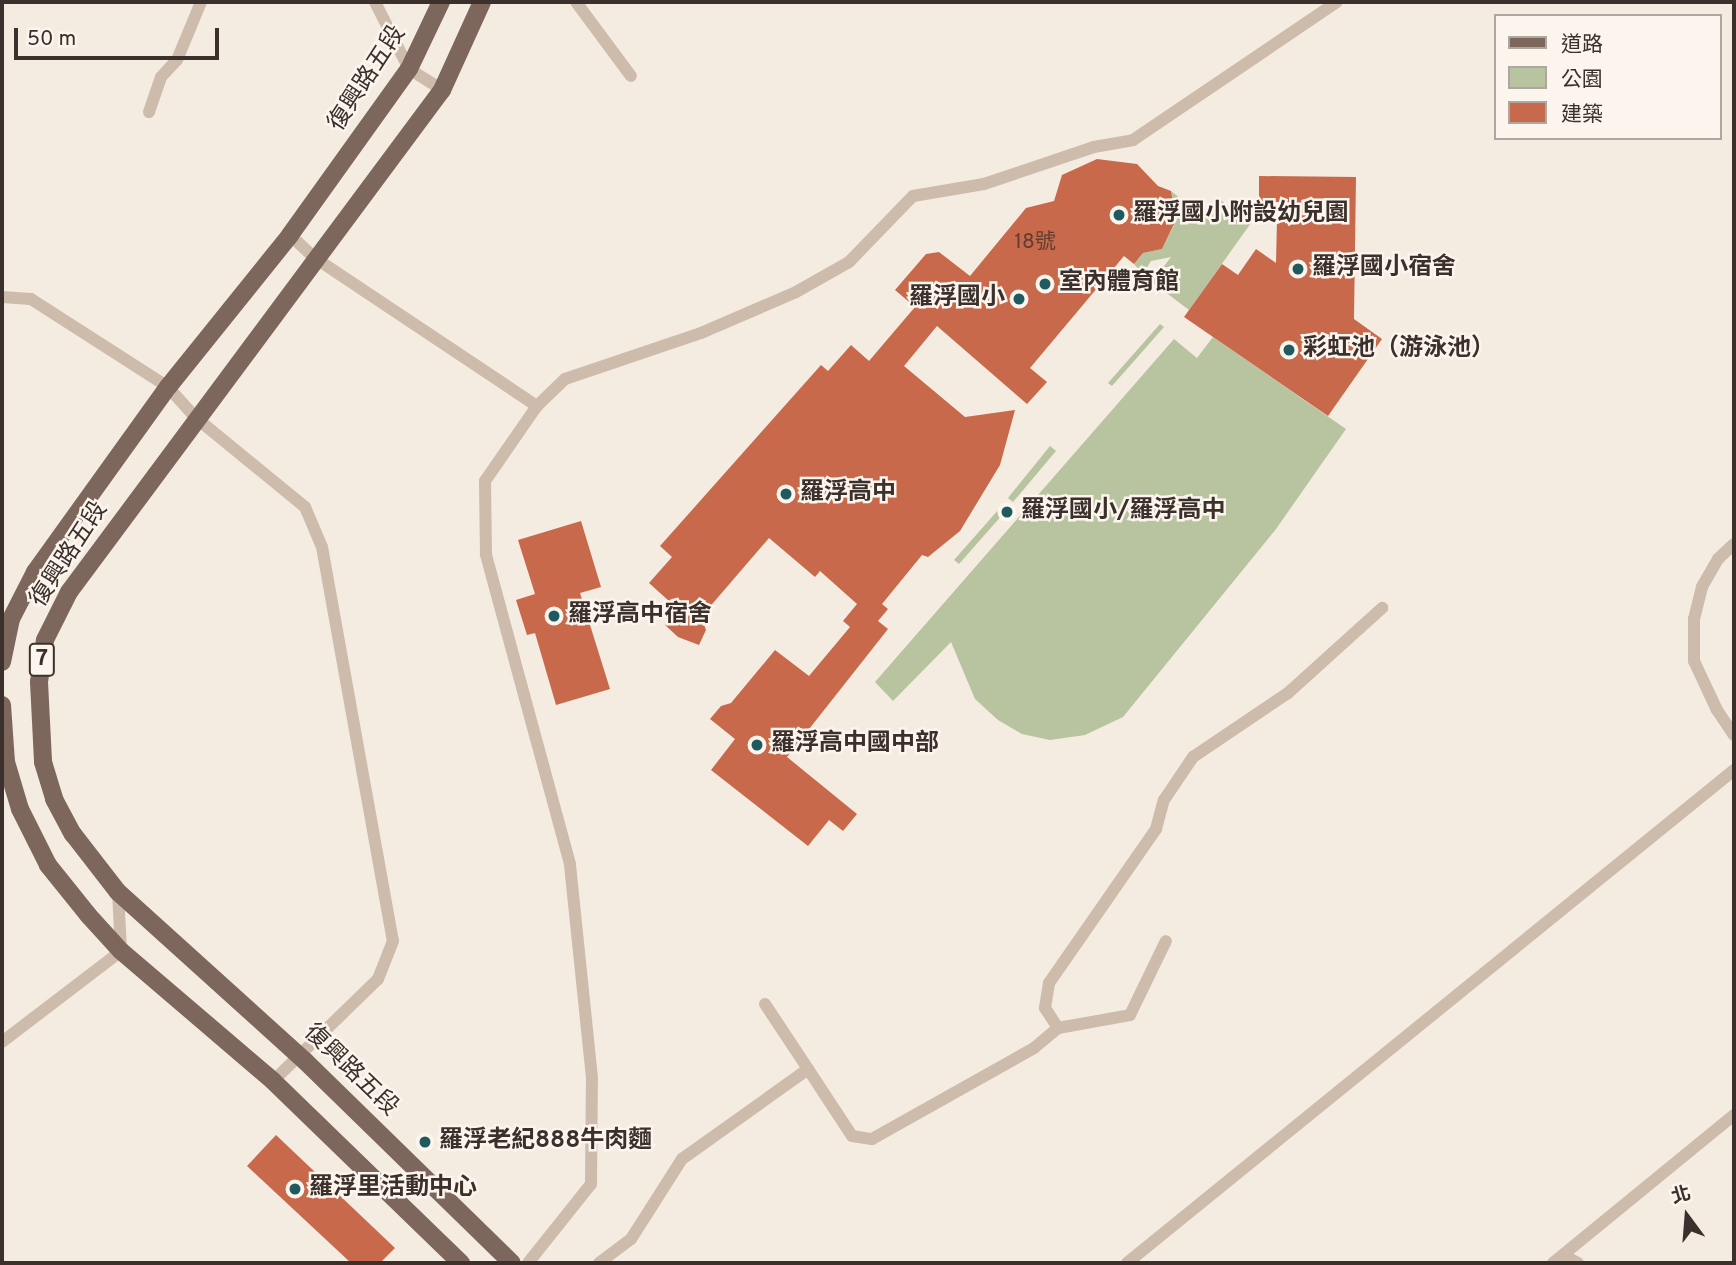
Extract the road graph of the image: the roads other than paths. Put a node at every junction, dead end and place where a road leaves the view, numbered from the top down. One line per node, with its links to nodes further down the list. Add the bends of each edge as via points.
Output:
1 (201, 2): 10 (lane, via 177,60 161,77)
2 (375, 2): 7 (lane)
3 (441, 2): 7 (main road, 復興路五段 / 7)
4 (482, 2): 9 (main road, 復興路五段 / 7)
5 (576, 2): 8 (lane)
6 (1337, 2): 15 (lane, via 1286,32 1133,140 1094,146 984,184 914,195 849,262 796,292 701,333 565,379)
7 (409, 69): 9 (lane); 11 (main road, 復興路五段 / 7)
8 (631, 76)
9 (442, 90): 12 (main road, 復興路五段 / 7)
10 (149, 112)
11 (290, 235): 12 (lane); 14 (main road, 復興路五段 / 7)
12 (315, 258): 15 (lane); 16 (main road, 復興路五段 / 7)
13 (2, 298): 14 (lane, via 31,299)
14 (168, 387): 16 (lane); 19 (main road, 復興路五段 / 7, via 35,572 11,619)
15 (537, 406): 37 (lane, via 485,481 486,554 570,864 592,1078 592,1171 591,1184)
16 (195, 417): 24 (main road, 復興路五段 / 7, via 69,592 45,639 39,682 47,774 73,834); 30 (lane, via 305,508 321,547 393,941 378,979)
17 (1734, 544): 21 (lane, via 1718,559 1702,587 1694,619 1694,661)
18 (1382, 608): 28 (lane, via 1288,693 1193,757 1164,800 1156,830 1049,984 1045,1007)
19 (2, 662)
20 (2, 705): 22 (main road, 7)
21 (1734, 735)
22 (4, 763): 26 (main road, 7, via 48,866)
23 (1734, 770): 39 (lane)
24 (118, 892): 26 (lane); 30 (main road, 復興路五段 / 7)
25 (1166, 941): 28 (lane, via 1129,1015)
26 (121, 951): 29 (lane); 32 (main road, 7)
27 (765, 1004): 31 (lane)
28 (1058, 1028): 31 (lane, via 1034,1048 872,1139 852,1136)
29 (2, 1042)
30 (297, 1054): 32 (lane); 36 (main road, 復興路五段 / 7)
31 (808, 1069): 38 (lane, via 682,1159 631,1239)
32 (273, 1081): 35 (main road, 7)
33 (1734, 1115): 34 (lane)
34 (1558, 1259): 40 (lane)
35 (461, 1263)
36 (512, 1263)
37 (528, 1263)
38 (598, 1263)
39 (1127, 1263)
40 (1578, 1263)

